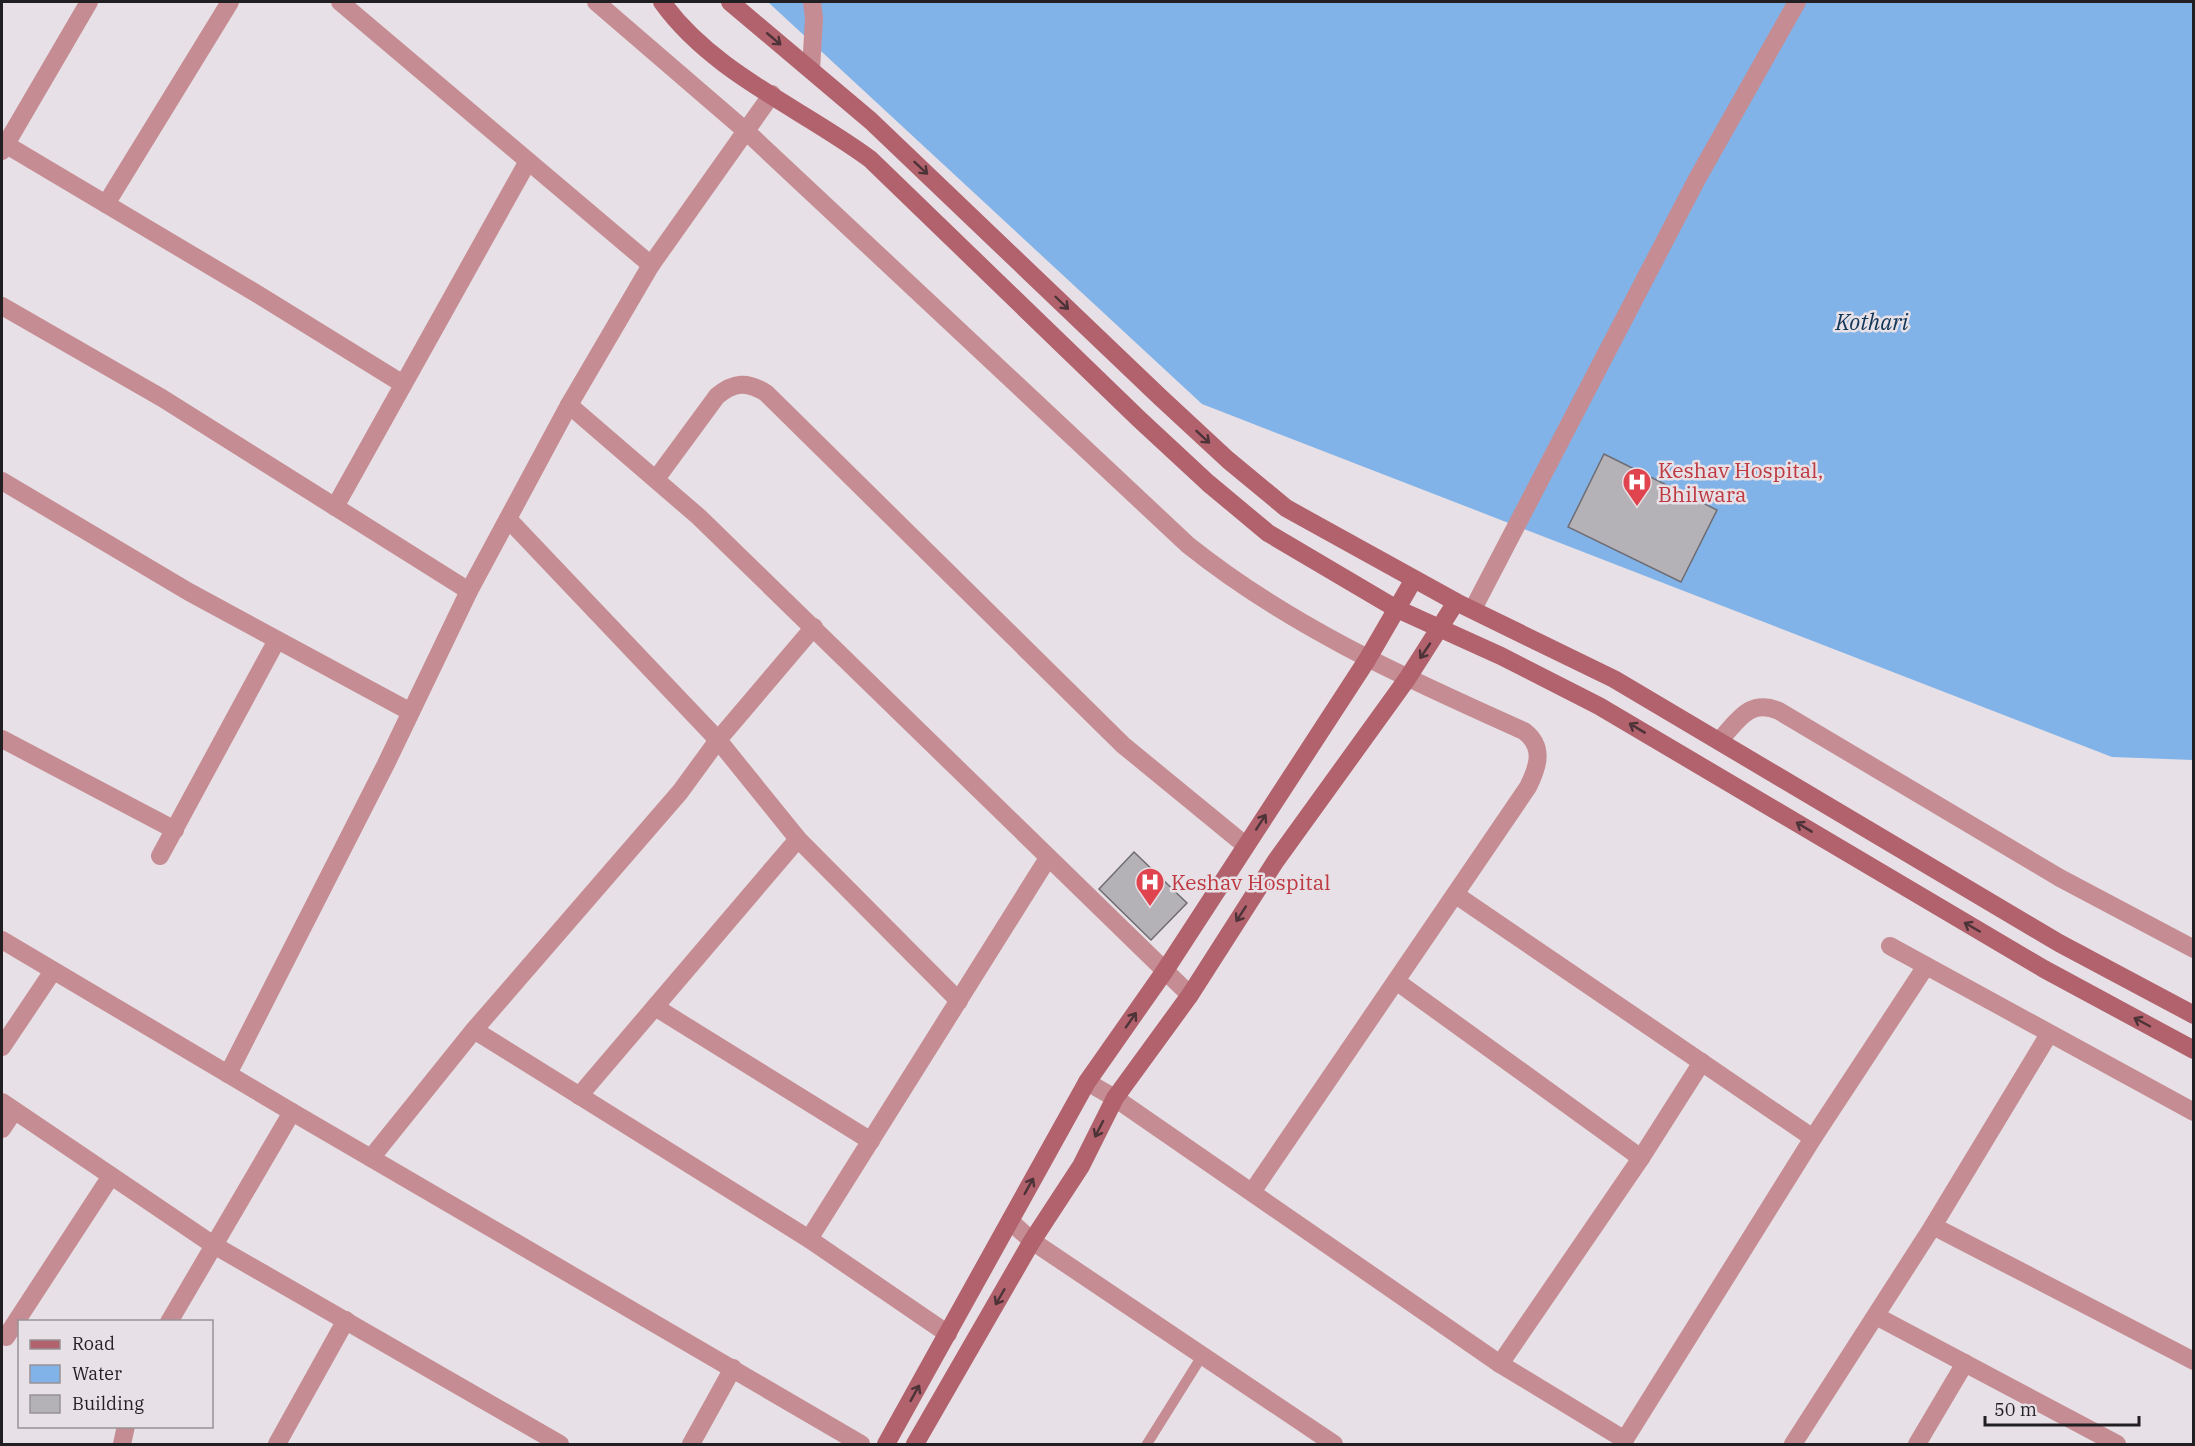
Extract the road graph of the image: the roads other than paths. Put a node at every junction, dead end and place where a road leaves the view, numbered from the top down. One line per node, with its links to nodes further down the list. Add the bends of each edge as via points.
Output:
1 (89, 2): 12 (street)
2 (230, 2): 14 (street)
3 (340, 2): 13 (street)
4 (596, 2): 11 (street)
5 (662, 2): 10 (main road, via 677,23 705,49)
6 (729, 2): 9 (main road, one-way to 9)
7 (812, 2): 9 (street)
8 (1797, 2): 25 (street)
9 (810, 70): 23 (main road, one-way to 23, via 880,129 1228,460 1286,508)
10 (772, 94): 11 (street); 26 (main road, via 870,159 1139,419 1268,533)
11 (747, 132): 15 (street); 30 (street, via 1188,545 1253,595)
12 (3, 148): 14 (street)
13 (528, 161): 15 (street); 17 (street)
14 (106, 204): 17 (street)
15 (651, 265): 18 (street)
16 (2, 306): 21 (street, via 162,398)
17 (403, 384): 21 (street)
18 (569, 405): 19 (street); 22 (street)
19 (656, 479): 27 (street); 38 (street, via 717,396 728,387 742,383 766,393 1123,745)
20 (2, 481): 29 (street)
21 (335, 507): 24 (street)
22 (508, 519): 24 (street); 34 (street)
23 (1414, 579): 25 (main road); 26 (main road)
24 (469, 591): 32 (street)
25 (1465, 606): 28 (main road); 35 (main road, via 1614,679)
26 (1395, 608): 28 (main road); 30 (main road)
27 (814, 627): 34 (street); 40 (street)
28 (1439, 630): 31 (main road, one-way to 31); 56 (main road, one-way to 28, via 2044,969 1599,706 1501,656)
29 (277, 640): 32 (street); 36 (street)
30 (1367, 660): 31 (street); 38 (main road, one-way to 30)
31 (1407, 679): 41 (street, via 1524,731 1537,745 1538,764 1528,787); 49 (main road, one-way to 49, via 1275,862)
32 (409, 711): 58 (street, via 386,764)
33 (2, 739): 36 (street)
34 (718, 740): 37 (street); 53 (street, via 680,792)
35 (1719, 741): 44 (street, via 1746,712 1757,706 1779,711 2060,879); 52 (main road, via 2060,942)
36 (175, 830): 39 (street)
37 (798, 839): 50 (street); 51 (street)
38 (1245, 845): 47 (main road)
39 (160, 856)
40 (1048, 858): 47 (street); 50 (street)
41 (1456, 895): 48 (street); 57 (street)
42 (2, 940): 46 (street)
43 (1890, 946): 45 (street)
44 (2193, 949)
45 (1926, 966): 54 (street); 66 (street)
46 (53, 971): 55 (street); 58 (street)
47 (1164, 972): 49 (street); 59 (main road, one-way to 47)
48 (1396, 981): 69 (street); 71 (street)
49 (1190, 995): 61 (main road)
50 (959, 1001): 67 (street)
51 (655, 1006): 60 (street); 67 (street)
52 (2193, 1015)
53 (474, 1030): 60 (street); 68 (street)
54 (2049, 1034): 64 (street); 73 (street)
55 (2, 1047)
56 (2193, 1050)
57 (1702, 1062): 66 (street); 69 (street)
58 (228, 1074): 63 (street)
59 (1087, 1082): 61 (street); 72 (main road, one-way to 59)
60 (579, 1096): 74 (street)
61 (1115, 1098): 71 (street); 75 (main road, one-way to 75, via 1080,1166)
62 (8, 1107): 65 (street); 70 (street)
63 (292, 1112): 68 (street); 76 (street)
64 (2193, 1112)
65 (2, 1129)
66 (1813, 1138): 91 (street)
67 (871, 1141): 74 (street)
68 (371, 1158): 88 (street)
69 (1641, 1158): 87 (street)
70 (111, 1176): 76 (street); 78 (street)
71 (1252, 1192): 87 (street)
72 (1010, 1221): 75 (street); 82 (main road)
73 (1933, 1226): 77 (street); 85 (street)
74 (809, 1239): 82 (street)
75 (1032, 1241): 84 (street); 98 (main road, one-way to 98)
76 (212, 1244): 79 (street); 80 (street)
77 (1876, 1316): 86 (street); 101 (street)
78 (20, 1320)
79 (170, 1320)
80 (346, 1320): 90 (street); 93 (street)
81 (18, 1323): 83 (street)
82 (948, 1334): 97 (main road, one-way to 82)
83 (9, 1337)
84 (1202, 1356): 99 (lane); 100 (street)
85 (2193, 1361)
86 (1965, 1363): 92 (street); 102 (street)
87 (1500, 1364): 91 (street)
88 (733, 1368): 95 (street); 96 (street)
89 (126, 1428): 94 (street)
90 (552, 1442)
91 (1623, 1442)
92 (2105, 1442)
93 (282, 1443)
94 (122, 1444)
95 (691, 1444)
96 (861, 1444)
97 (886, 1444)
98 (915, 1444)
99 (1147, 1444)
100 (1334, 1444)
101 (1793, 1444)
102 (1917, 1444)

